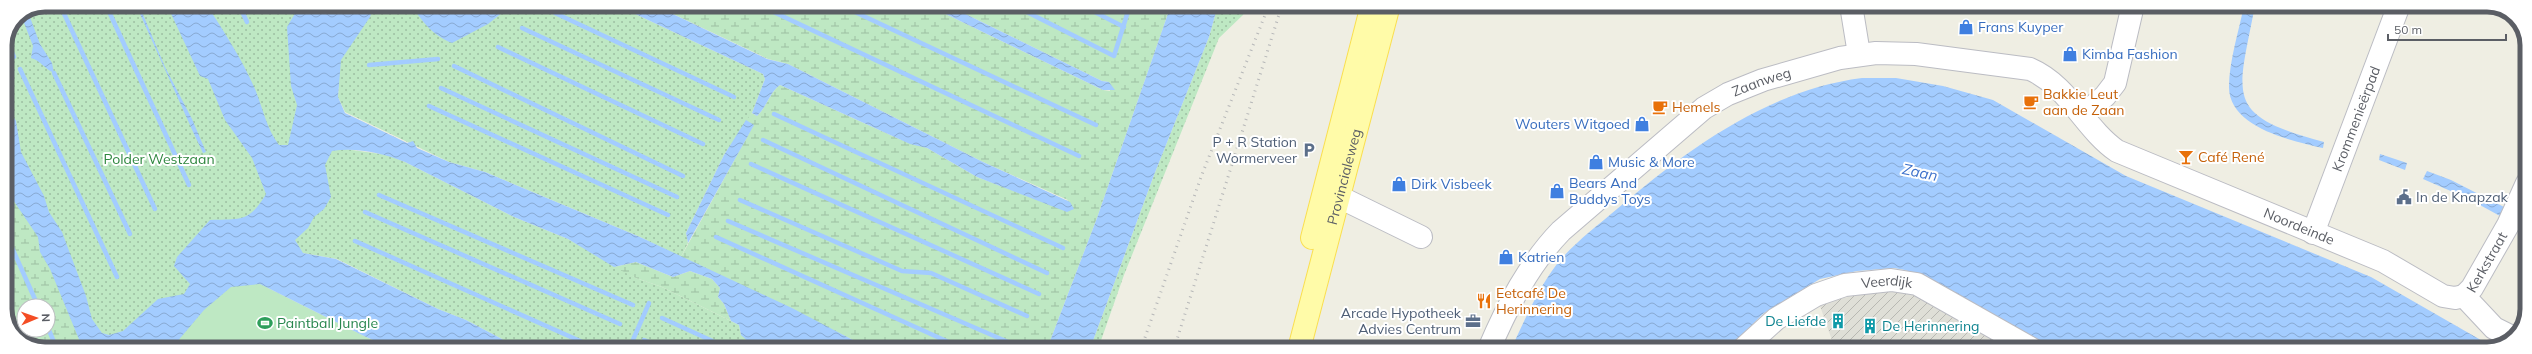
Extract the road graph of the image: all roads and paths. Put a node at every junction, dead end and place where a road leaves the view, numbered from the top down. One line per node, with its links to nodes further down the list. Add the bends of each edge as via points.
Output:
1 (1371, 12): 8 (main road, Provincialeweg)
2 (1387, 12): 8 (main road, Provincialeweg)
3 (1852, 12): 6 (street)
4 (2131, 12): 7 (street, via 2115,82 2106,96)
5 (2396, 12): 10 (street, Krommenieërpad)
6 (1858, 54): 7 (street, Zaanweg, via 1916,54 2030,70 2058,86); 16 (street, Zaanweg, via 1763,80 1728,94 1704,108 1545,247 1521,286)
7 (2082, 115): 10 (street, Noordeinde, via 2106,143 2117,151)
8 (1332, 194): 11 (street); 14 (main road, Provincialeweg); 15 (main road, Provincialeweg)
9 (2520, 198): 12 (street, Kerkstraat, via 2472,288)
10 (2313, 233): 12 (street, Noordeinde, via 2383,262 2443,296)
11 (1421, 237)
12 (2464, 296): 13 (street, via 2494,328)
13 (2508, 335)
14 (1286, 342)
15 (1300, 342)
16 (1493, 342)
17 (1751, 342): 18 (street, Veerdijk, via 1776,319 1802,302 1832,288 1872,281 1906,281 1945,298)
18 (2020, 342)

